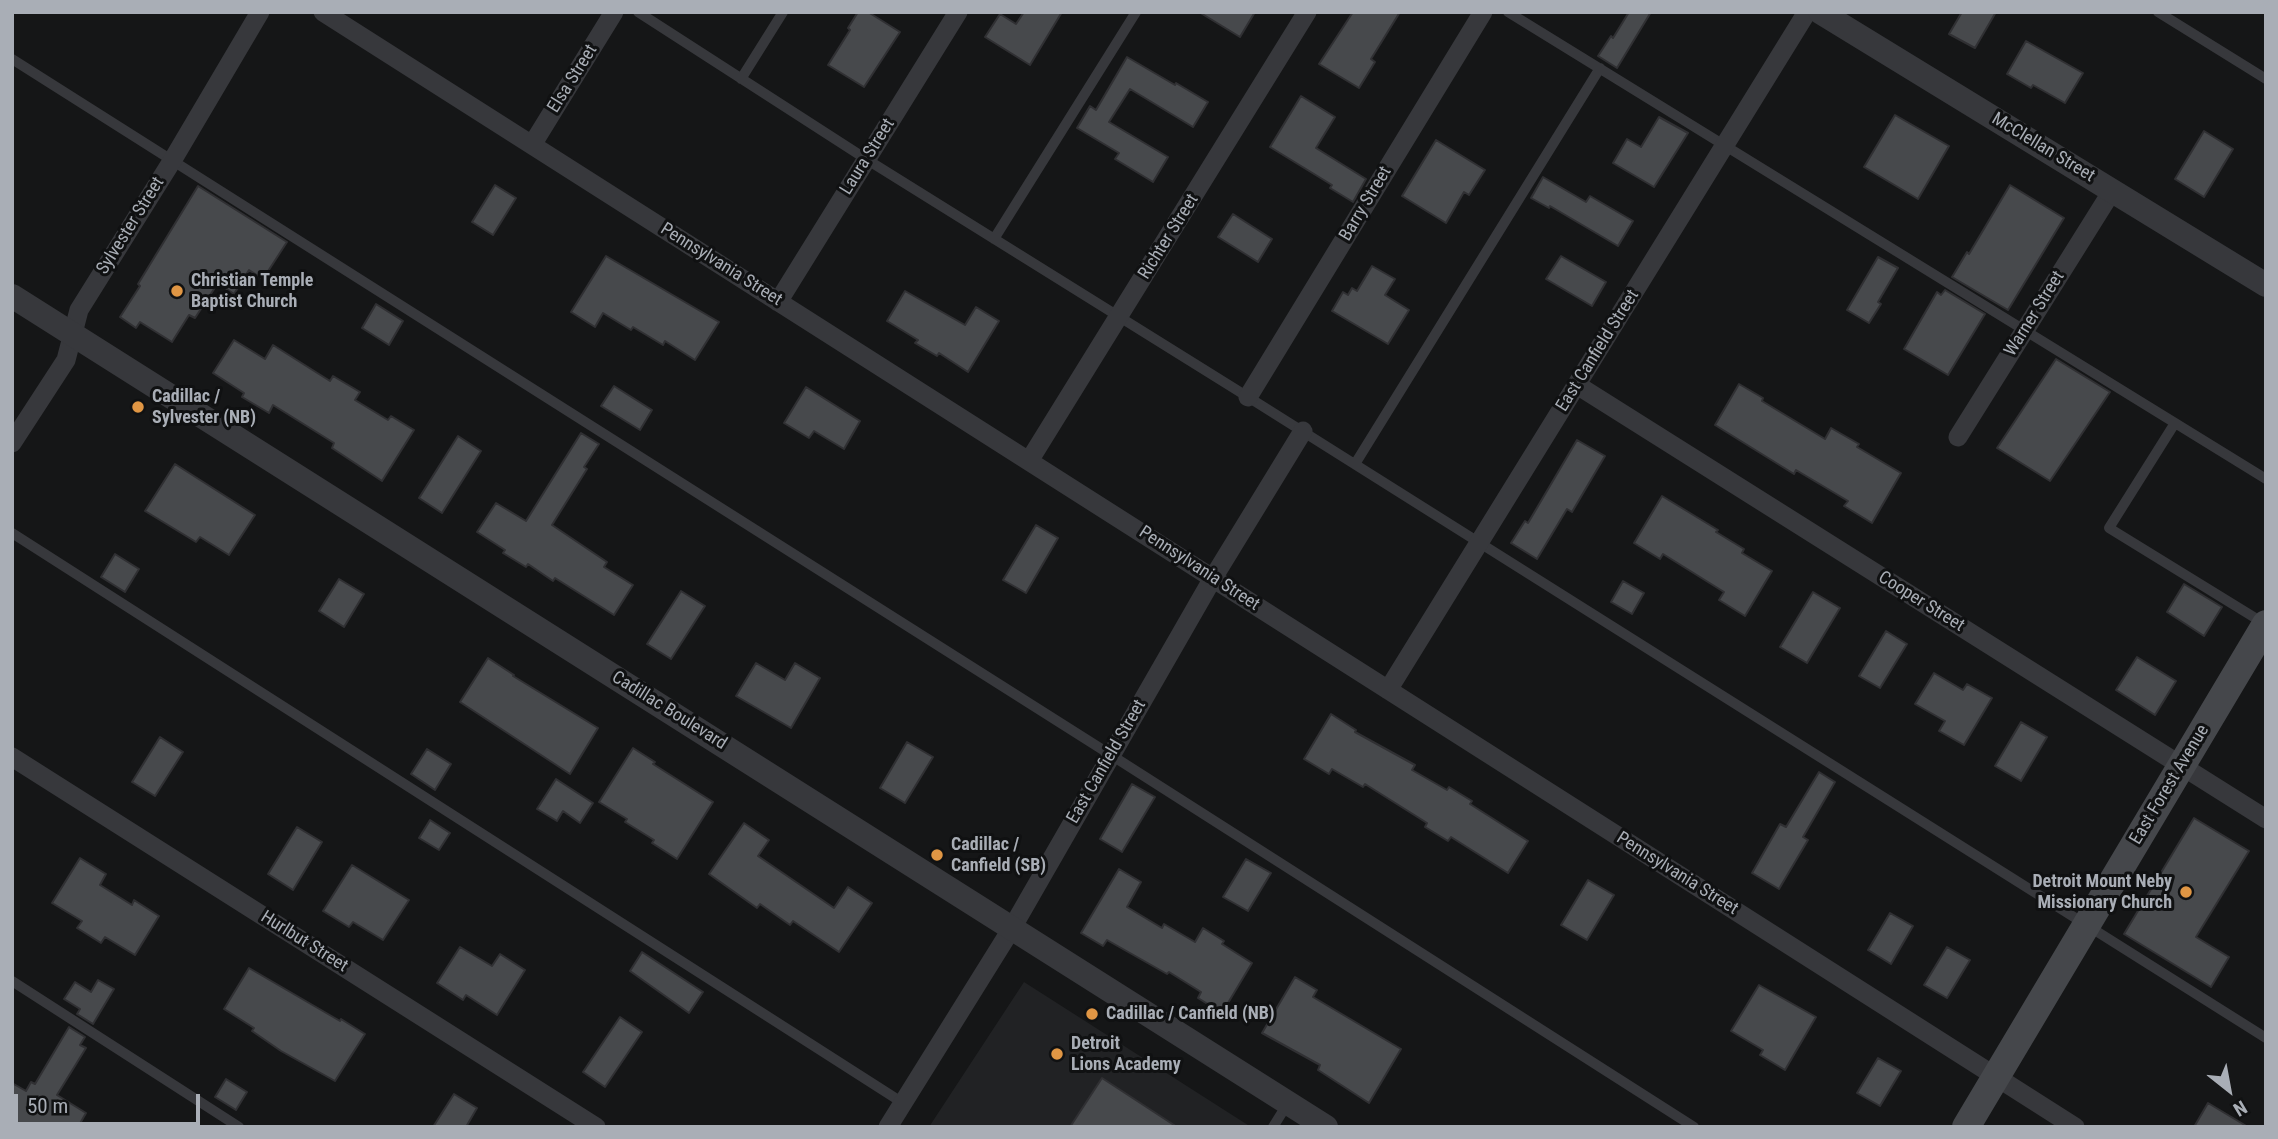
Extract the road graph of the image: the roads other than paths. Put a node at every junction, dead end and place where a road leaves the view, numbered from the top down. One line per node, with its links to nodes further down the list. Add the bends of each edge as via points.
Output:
1 (260, 12): 21 (street, Sylvester Street)
2 (323, 12): 18 (street, Pennsylvania Street)
3 (614, 12): 18 (street, Elsa Street)
4 (638, 12): 16 (lane)
5 (783, 12): 16 (lane)
6 (958, 12): 20 (street, Laura Street)
7 (1136, 12): 23 (lane)
8 (1307, 12): 27 (street, Richter Street)
9 (1483, 12): 31 (street, Barry Street)
10 (1508, 12): 15 (lane)
11 (1807, 12): 19 (street, East Canfield Street)
12 (1820, 12): 22 (street, McClellan Street)
13 (2158, 12): 17 (lane)
14 (12, 59): 21 (lane)
15 (1600, 68): 19 (lane); 37 (lane)
16 (741, 79): 20 (lane)
17 (2266, 79)
18 (532, 145): 26 (street, Pennsylvania Street)
19 (1726, 145): 28 (lane); 30 (street, East Canfield Street)
20 (866, 159): 23 (lane); 26 (street, Laura Street)
21 (172, 161): 29 (street, Sylvester Street, via 79,310); 44 (lane)
22 (2112, 191): 24 (street, McClellan Street); 28 (street, Warner Street)
23 (994, 239): 27 (lane)
24 (2266, 285)
25 (12, 296): 29 (street, Cadillac Boulevard)
26 (778, 302): 36 (street, Pennsylvania Street)
27 (1118, 318): 31 (lane); 36 (street, Richter Street)
28 (2025, 331): 32 (lane); 34 (street, Warner Street)
29 (72, 335): 35 (street, Sylvester Street, via 66,360); 49 (street, Cadillac Boulevard)
30 (1577, 385): 40 (street, East Canfield Street); 46 (street, Cooper Street)
31 (1248, 397): 33 (lane)
32 (2175, 423): 38 (lane); 42 (lane, via 2109,528)
33 (1303, 431): 37 (lane); 41 (street, East Canfield Street)
34 (1958, 438)
35 (12, 443)
36 (1029, 461): 41 (street, Pennsylvania Street)
37 (1356, 464): 40 (lane)
38 (2266, 480)
39 (12, 533): 53 (lane)
40 (1480, 542): 43 (street, East Canfield Street); 48 (lane)
41 (1213, 578): 43 (street, Pennsylvania Street); 44 (street, East Canfield Street)
42 (2266, 624): 46 (main road, East Forest Avenue)
43 (1388, 690): 52 (street, Pennsylvania Street)
44 (1111, 755): 49 (street, East Canfield Street); 60 (lane)
45 (12, 757): 56 (street, Hurlbut Street)
46 (2181, 765): 47 (street, Cooper Street); 48 (main road, East Forest Avenue)
47 (2266, 819)
48 (2087, 925): 51 (lane); 52 (main road, East Forest Avenue)
49 (1012, 928): 53 (street, East Canfield Street); 54 (street, Cadillac Boulevard)
50 (12, 981): 55 (lane)
51 (2266, 1038)
52 (1996, 1076): 61 (main road, East Forest Avenue); 62 (street, Pennsylvania Street)
53 (903, 1103): 57 (street, East Canfield Street)
54 (1288, 1103): 58 (lane); 59 (street, Cadillac Boulevard)
55 (239, 1127)
56 (596, 1127)
57 (888, 1127)
58 (1273, 1127)
59 (1326, 1127)
60 (1693, 1127)
61 (1966, 1127)
62 (2075, 1127)

